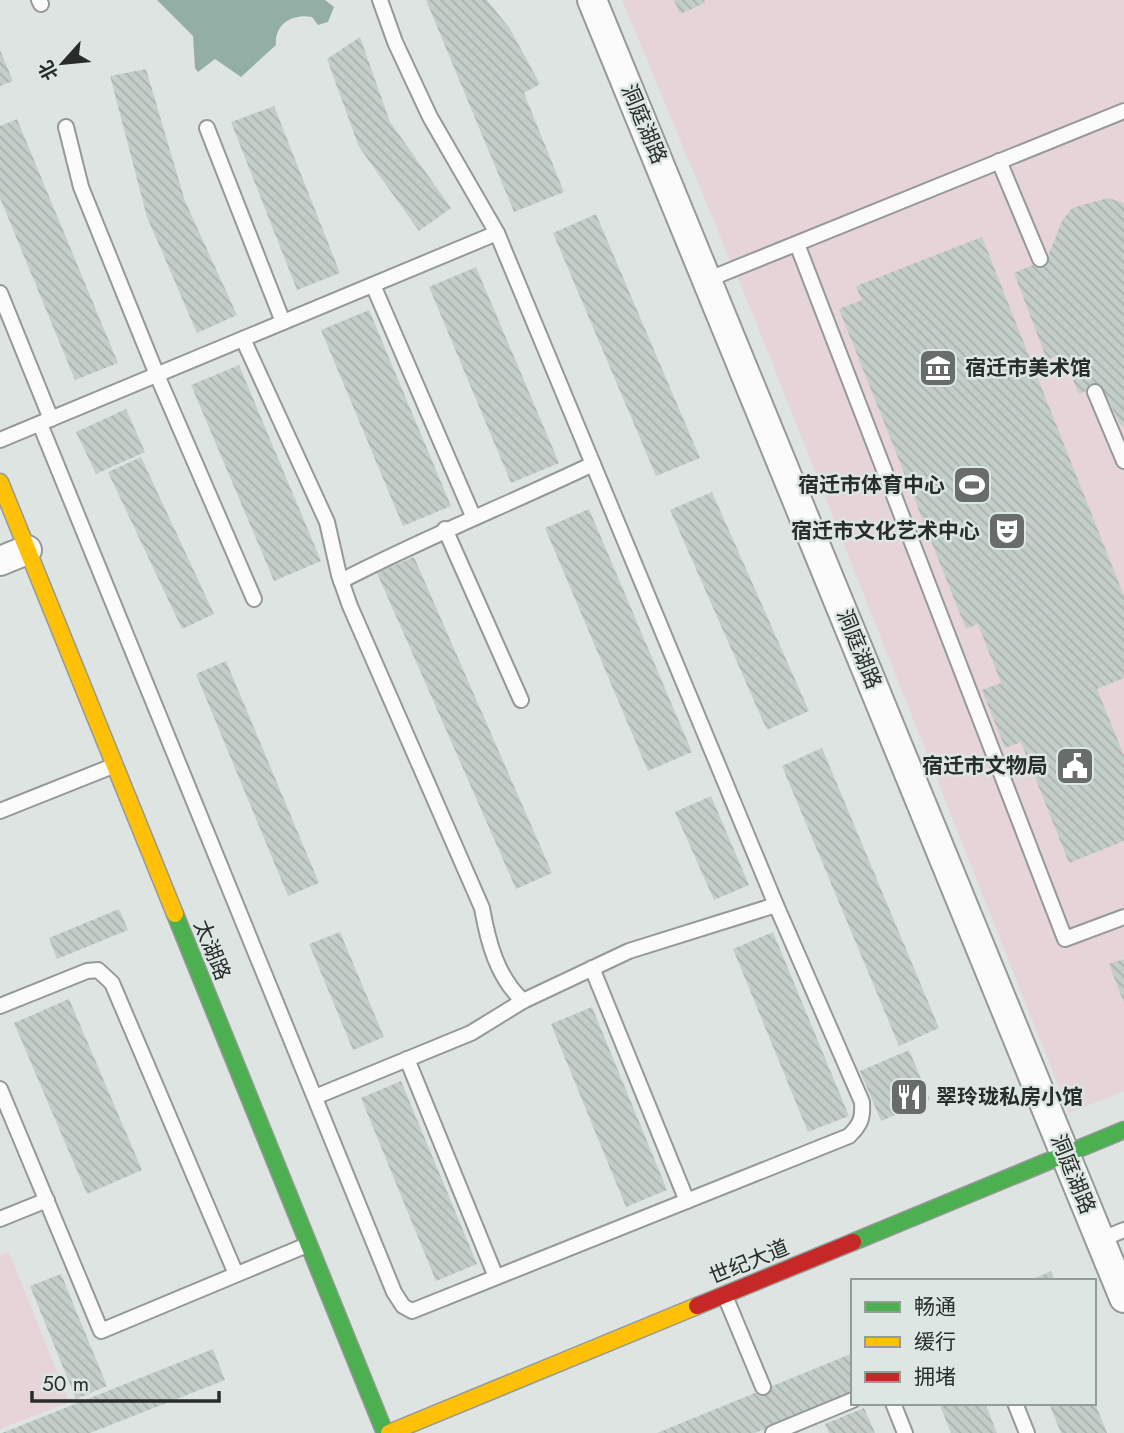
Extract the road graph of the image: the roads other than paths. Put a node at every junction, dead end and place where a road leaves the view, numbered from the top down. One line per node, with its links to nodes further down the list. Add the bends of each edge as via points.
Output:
1 (380, 0): 7 (lane, via 430,117)
2 (592, 0): 10 (street, 洞庭湖路)
3 (1124, 111): 6 (lane)
4 (66, 127): 15 (lane, via 81,187)
5 (207, 128): 13 (lane)
6 (999, 161): 8 (lane); 9 (lane)
7 (497, 233): 11 (lane); 20 (lane)
8 (796, 244): 10 (lane); 32 (lane, via 1065,939)
9 (1040, 259)
10 (709, 279): 40 (street, 洞庭湖路)
11 (373, 285): 13 (lane); 22 (lane)
12 (0, 293): 17 (lane)
13 (283, 322): 14 (lane)
14 (243, 339): 15 (lane); 26 (lane, via 327,522)
15 (157, 375): 17 (lane); 27 (lane)
16 (1095, 392): 19 (lane)
17 (46, 421): 18 (lane); 38 (lane)
18 (0, 440)
19 (1124, 461)
20 (593, 464): 22 (lane); 31 (lane)
21 (0, 482): 24 (street, 太湖路)
22 (473, 516): 23 (lane)
23 (445, 529): 26 (lane); 28 (lane)
24 (27, 550): 25 (street); 29 (street, 太湖路)
25 (0, 561)
26 (341, 582): 34 (lane, via 482,908 500,971)
27 (254, 599)
28 (521, 700)
29 (115, 766): 30 (lane); 45 (street, 太湖路)
30 (0, 811)
31 (776, 905): 33 (lane, via 629,951); 42 (lane, via 862,1102 863,1118 849,1136)
32 (1124, 917)
33 (592, 968): 34 (lane); 42 (lane)
34 (523, 1001): 36 (lane, via 471,1033)
35 (0, 1006): 46 (lane, via 87,971 98,970 112,983)
36 (407, 1059): 38 (lane); 47 (lane)
37 (0, 1089): 41 (lane)
38 (315, 1097): 47 (lane, via 403,1306 412,1311)
39 (1124, 1129): 40 (street, 世纪大道)
40 (1073, 1172): 44 (street, 洞庭湖路); 48 (street, 世纪大道)
41 (47, 1200): 43 (lane); 46 (lane, via 101,1331)
42 (687, 1201): 47 (lane)
43 (0, 1219)
44 (1112, 1235): 49 (street, 洞庭湖路)
45 (308, 1245): 46 (lane); 55 (street, 太湖路)
46 (236, 1275)
47 (496, 1277)
48 (724, 1295): 50 (lane); 55 (street, 世纪大道)
49 (1124, 1298)
50 (762, 1387)
51 (851, 1401): 54 (lane)
52 (894, 1405): 56 (lane)
53 (1016, 1405): 57 (lane)
54 (779, 1430)
55 (387, 1433)
56 (905, 1433)
57 (1027, 1433)

